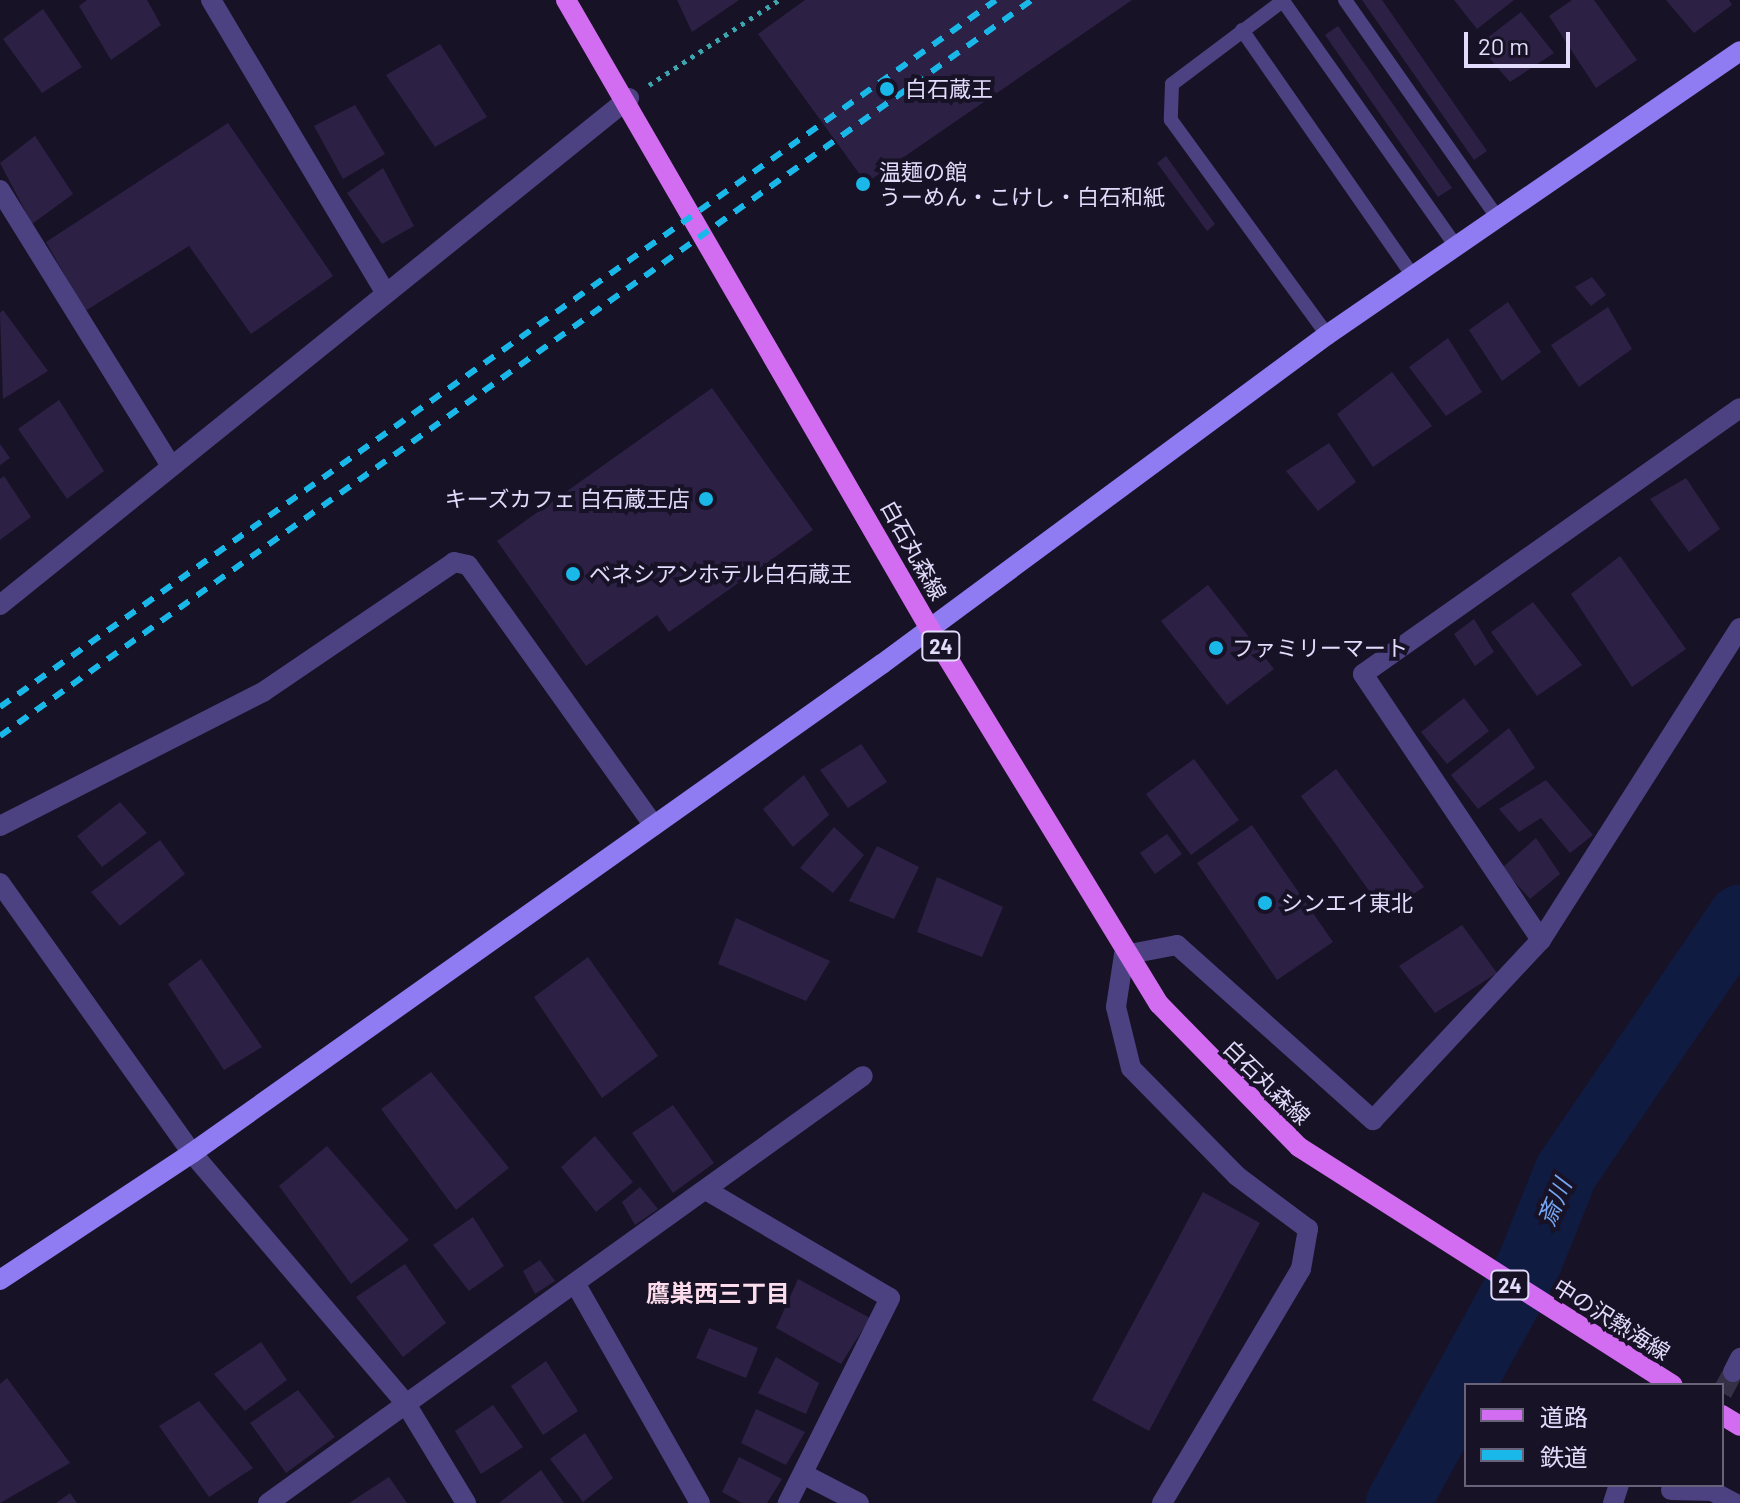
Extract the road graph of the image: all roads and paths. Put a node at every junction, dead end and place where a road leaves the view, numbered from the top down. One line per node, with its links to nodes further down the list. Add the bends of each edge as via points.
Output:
1 (211, 0): 13 (street)
2 (566, 0): 8 (main road, 白石丸森線 / 24)
3 (779, 0): 8 (path)
4 (1345, 0): 10 (lane)
5 (1284, 1): 6 (lane); 11 (lane)
6 (1242, 30): 12 (lane); 14 (lane, via 1172,84 1171,120)
7 (1740, 51): 10 (street)
8 (629, 98): 13 (street); 19 (main road, 白石丸森線 / 24)
9 (0, 190): 16 (street)
10 (1496, 216): 11 (street)
11 (1456, 246): 12 (street)
12 (1412, 275): 14 (street)
13 (385, 292): 16 (street)
14 (1327, 335): 19 (street)
15 (1740, 408): 23 (street, via 1363,674)
16 (170, 464): 17 (street)
17 (0, 605)
18 (1740, 628): 23 (street)
19 (930, 629): 21 (street); 24 (main road, 白石丸森線 / 24)
20 (0, 826): 21 (street, via 263,692 454,562 468,565)
21 (654, 826): 26 (street)
22 (0, 883): 26 (street)
23 (1541, 940): 24 (street, via 1373,1120 1177,945)
24 (1124, 955): 28 (main road, 白石丸森線 / 24, via 1204,1056 1288,1137); 40 (street, via 1116,1007 1131,1068 1237,1176 1308,1229 1301,1269)
25 (863, 1076): 27 (street)
26 (192, 1153): 29 (street); 32 (street)
27 (706, 1190): 30 (street); 33 (street, via 890,1298)
28 (1403, 1219): 31 (main road, 中の沢熱海線 / 24)
29 (0, 1280)
30 (575, 1283): 32 (street); 37 (street)
31 (1667, 1383)
32 (406, 1404): 35 (street); 36 (street)
33 (803, 1474): 38 (street); 39 (street)
34 (1670, 1493): 41 (street, via 1702,1488)
35 (268, 1503)
36 (466, 1503)
37 (700, 1503)
38 (788, 1503)
39 (859, 1503)
40 (1162, 1503)
41 (1735, 1503)

